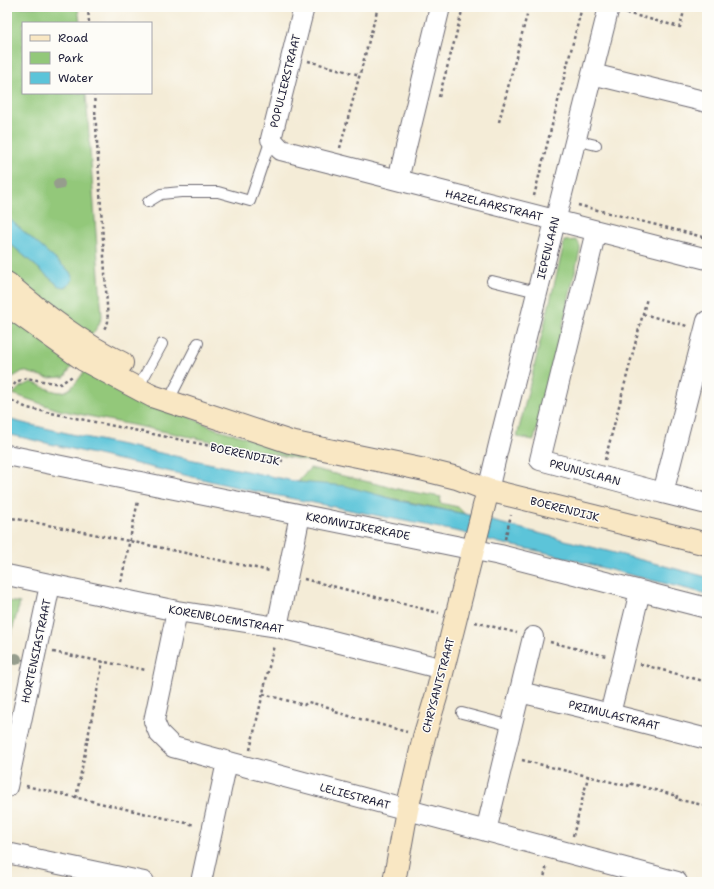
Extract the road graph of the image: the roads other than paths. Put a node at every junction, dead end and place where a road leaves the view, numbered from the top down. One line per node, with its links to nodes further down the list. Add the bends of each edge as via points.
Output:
1 (304, 7): 6 (street, POPULIERSTRAAT)
2 (440, 7): 9 (street)
3 (616, 10): 4 (street, IEPENLAAN)
4 (592, 74): 5 (street); 7 (street, IEPENLAAN)
5 (707, 102)
6 (271, 139): 9 (street, POPULIERSTRAAT, via 281,150); 10 (lane, via 250,201 218,192 181,192 161,194)
7 (575, 140): 8 (lane); 11 (street, IEPENLAAN)
8 (596, 145)
9 (398, 180): 11 (street, HAZELAARSTRAAT)
10 (148, 202)
11 (555, 220): 12 (street, HAZELAARSTRAAT); 16 (street, IEPENLAAN)
12 (596, 231): 13 (street, HAZELAARSTRAAT); 25 (street, PRUNUSLAAN, via 540,460)
13 (707, 259)
14 (492, 281): 16 (lane)
15 (7, 283): 21 (main road, BOERENDIJK, via 48,317 115,360)
16 (537, 292): 24 (street, IEPENLAAN)
17 (7, 305): 21 (main road, BOERENDIJK, via 84,360)
18 (706, 326): 25 (street)
19 (162, 344): 21 (lane)
20 (198, 344): 22 (lane)
21 (141, 382): 22 (main road, BOERENDIJK)
22 (172, 396): 24 (main road, BOERENDIJK, via 238,424 290,442 425,470 457,478)
23 (7, 455): 27 (street, KROMWIJKERKADE)
24 (488, 490): 28 (main road, BOERENDIJK); 29 (main road, CHRYSANTSTRAAT)
25 (663, 493): 26 (street, PRUNUSLAAN)
26 (707, 504)
27 (300, 515): 29 (street, KROMWIJKERKADE); 35 (street)
28 (707, 544)
29 (474, 545): 32 (street, KROMWIJKERKADE, via 500,555); 37 (main road, CHRYSANTSTRAAT, via 464,619)
30 (7, 575): 31 (street, KORENBLOEMSTRAAT)
31 (50, 584): 34 (street, KORENBLOEMSTRAAT); 44 (street, HORTENSIASTRAAT)
32 (640, 591): 33 (street, KROMWIJKERKADE); 40 (street)
33 (707, 608)
34 (177, 611): 35 (street, KORENBLOEMSTRAAT); 43 (street, LELIESTRAAT, via 154,721 159,733 173,747)
35 (278, 627): 37 (street, KORENBLOEMSTRAAT)
36 (534, 637): 38 (street)
37 (443, 669): 45 (main road, CHRYSANTSTRAAT)
38 (520, 692): 40 (street, PRIMULASTRAAT); 41 (street)
39 (462, 713): 41 (lane)
40 (610, 714): 42 (street, PRIMULASTRAAT)
41 (512, 726): 46 (street)
42 (707, 739)
43 (227, 762): 45 (street, LELIESTRAAT); 50 (street)
44 (8, 784)
45 (407, 810): 46 (street, LELIESTRAAT); 51 (main road, CHRYSANTSTRAAT)
46 (486, 831): 48 (street, LELIESTRAAT, via 569,854)
47 (7, 853): 49 (street)
48 (613, 874): 52 (street, LELIESTRAAT)
49 (132, 881)
50 (202, 882)
51 (394, 882)
52 (676, 882)

